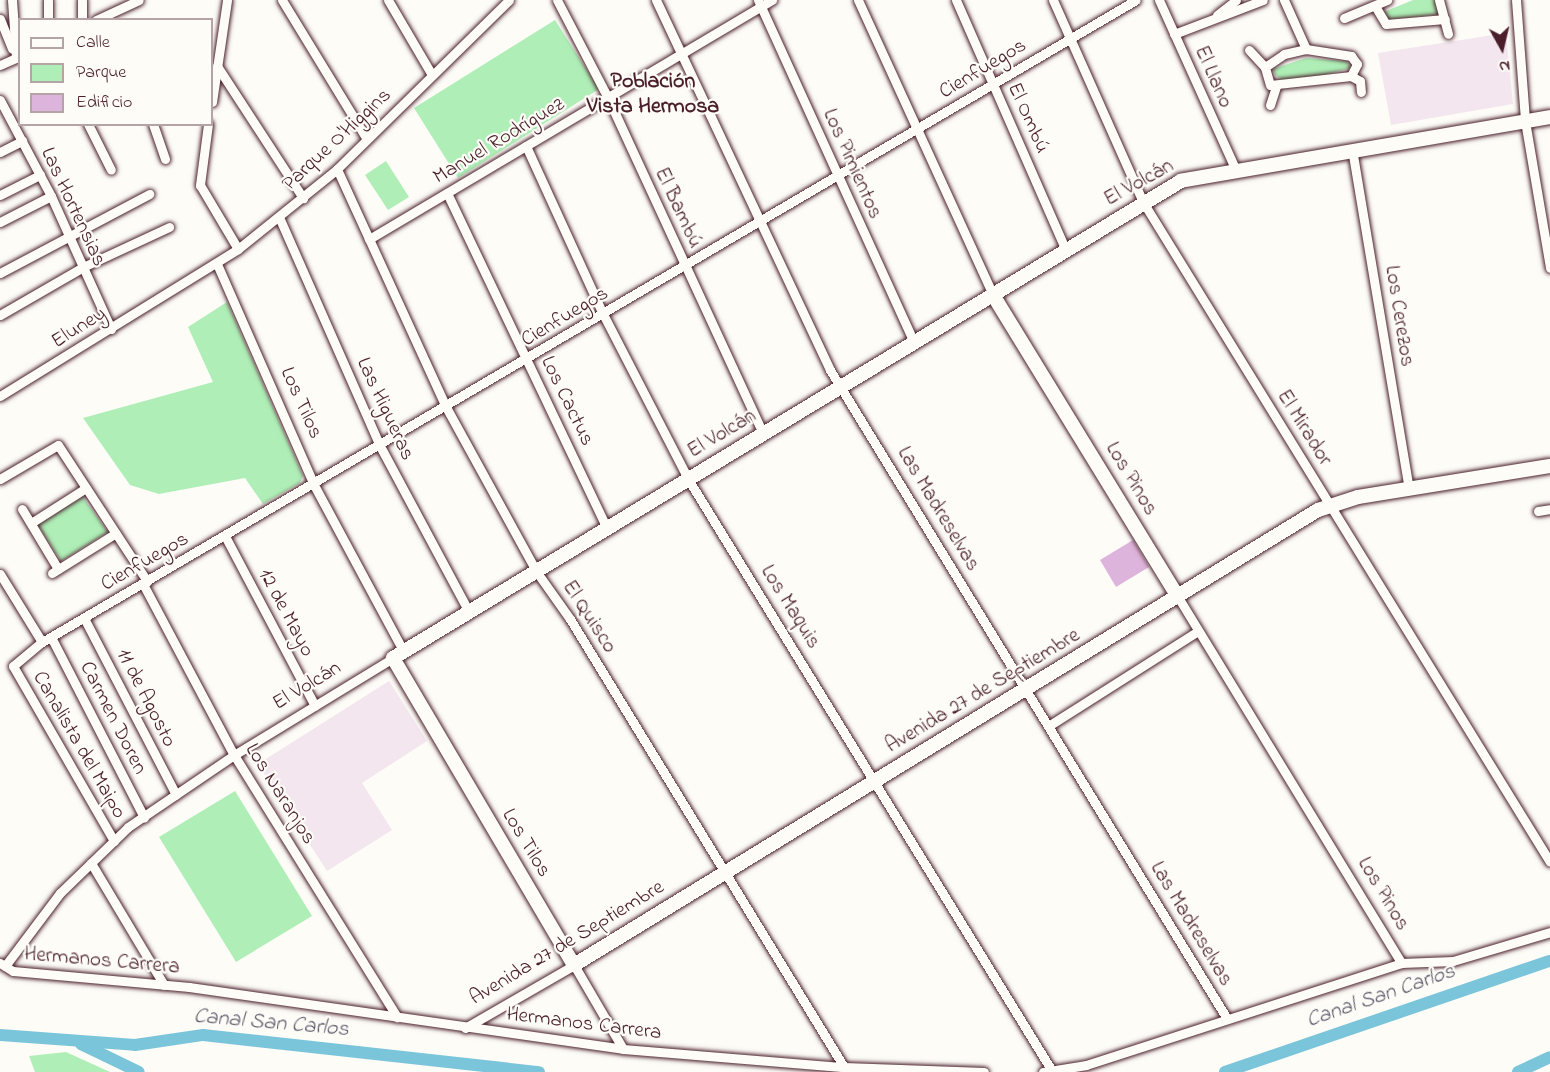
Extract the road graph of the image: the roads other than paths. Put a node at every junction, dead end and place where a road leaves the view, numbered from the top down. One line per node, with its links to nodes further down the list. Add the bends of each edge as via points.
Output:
1 (12, 0): 41 (street)
2 (48, 0): 30 (street)
3 (82, 0): 31 (street)
4 (115, 0): 28 (street)
5 (139, 0): 28 (street)
6 (227, 0): 43 (street)
7 (282, 0): 60 (street)
8 (388, 0): 45 (street)
9 (492, 0): 27 (street)
10 (509, 0): 27 (street, Parque O'Higgins)
11 (557, 0): 51 (street, El Bambú)
12 (656, 0): 40 (street, Las Madreselvas)
13 (772, 0): 25 (street, Manuel Rodríguez)
14 (858, 0): 59 (street, Los Pinos)
15 (956, 0): 47 (street, El Ombú)
16 (1053, 0): 37 (street, El Mirador)
17 (1136, 0): 37 (street, Cienfuegos)
18 (1159, 0): 35 (street, El Llano)
19 (1236, 0): 29 (street)
20 (1263, 0): 29 (street)
21 (1284, 0): 38 (street)
22 (1387, 0): 26 (street)
23 (1439, 0): 34 (street)
24 (1516, 0): 55 (street)
25 (760, 3): 40 (street, Manuel Rodríguez); 70 (street, Los Pimientos)
26 (1375, 6): 32 (street); 34 (street, via 1386,24)
27 (498, 11): 45 (street, Parque O'Higgins)
28 (109, 15)
29 (1216, 15): 35 (street)
30 (48, 18)
31 (82, 18)
32 (1344, 18)
33 (0, 19): 41 (street)
34 (1445, 19): 36 (street)
35 (1174, 34): 66 (street, El Llano)
36 (1448, 34)
37 (1070, 39): 47 (street, Cienfuegos); 76 (street, El Mirador)
38 (1306, 48): 44 (street, via 1284,54); 46 (street, via 1351,56 1357,64)
39 (1249, 50): 44 (street)
40 (682, 53): 51 (street, Manuel Rodríguez); 79 (street, Las Madreselvas)
41 (18, 56): 42 (street)
42 (0, 65)
43 (217, 66): 50 (street); 75 (street)
44 (1265, 67): 48 (street, via 1264,77)
45 (432, 75): 60 (street, Parque O'Higgins)
46 (1351, 76): 48 (street); 49 (street, via 1359,81)
47 (993, 84): 59 (street, Cienfuegos); 84 (street, El Ombú)
48 (1276, 87): 53 (street)
49 (1361, 92)
50 (213, 95)
51 (608, 98): 62 (street, Manuel Rodríguez); 87 (street, El Bambú)
52 (1, 104): 61 (street, Las Hortensias)
53 (1270, 105)
54 (1550, 117): 55 (street, El Volcán)
55 (1526, 121): 63 (street, El Volcán); 88 (street)
56 (89, 126): 68 (street)
57 (154, 126): 65 (street)
58 (208, 126): 83 (street, via 200,185)
59 (915, 131): 70 (street, Cienfuegos); 91 (street, Los Pinos)
60 (367, 139): 67 (street, Parque O'Higgins)
61 (22, 141): 64 (street); 69 (street, Las Hortensias)
62 (526, 146): 71 (street, Manuel Rodríguez); 92 (street, Los Maquis)
63 (1352, 149): 66 (street, El Volcán); 107 (street, Los Cerezos)
64 (0, 152)
65 (165, 159)
66 (1234, 168): 76 (street, El Volcán, via 1190,177)
67 (337, 169): 75 (street, Parque O'Higgins); 82 (street, El Quisco)
68 (111, 171)
69 (40, 175): 73 (street); 74 (street, Las Hortensias)
70 (837, 177): 79 (street, Cienfuegos); 95 (street, Los Pimientos)
71 (447, 193): 82 (street, Manuel Rodríguez); 96 (street, Los Cactus)
72 (149, 194): 81 (street)
73 (0, 195)
74 (51, 196): 78 (street); 81 (street, Las Hortensias)
75 (303, 198): 77 (street, Parque O'Higgins)
76 (1143, 202): 84 (street, El Volcán); 108 (street, El Mirador)
77 (279, 217): 83 (street, Parque O'Higgins); 101 (street, Las Higueras)
78 (0, 222)
79 (758, 223): 87 (street, Cienfuegos); 97 (street, Las Madreselvas)
80 (169, 227): 86 (street)
81 (67, 233): 86 (street, Las Hortensias); 89 (street)
82 (369, 239): 99 (street, El Quisco)
83 (237, 249): 85 (street, Parque O'Higgins)
84 (1066, 250): 91 (street, El Volcán)
85 (217, 264): 90 (street, Parque O'Higgins); 105 (street, Los Tilos)
86 (83, 267): 93 (street); 94 (street, Las Hortensias)
87 (686, 267): 92 (street, Cienfuegos); 100 (street, El Bambú)
88 (1550, 268)
89 (0, 273)
90 (177, 290): 94 (street, Eluney)
91 (993, 295): 95 (street, El Volcán); 119 (street, Los Pinos)
92 (603, 314): 96 (street, Cienfuegos); 104 (street, Los Maquis)
93 (0, 315)
94 (111, 329): 98 (street, Eluney)
95 (914, 342): 97 (street, El Volcán)
96 (527, 360): 99 (street, Cienfuegos); 113 (street, Los Cactus)
97 (841, 387): 100 (street, El Volcán); 126 (street, Las Madreselvas)
98 (0, 396)
99 (446, 407): 101 (street, Cienfuegos); 116 (street, El Quisco)
100 (763, 434): 104 (street, El Volcán)
101 (380, 446): 105 (street, Cienfuegos); 120 (street, Las Higueras)
102 (1550, 466): 107 (street, Avenida 27 de Septiembre)
103 (0, 479): 106 (street, Los Naranjos, via 58,446)
104 (688, 479): 113 (street, El Volcán); 130 (street, Los Maquis)
105 (314, 485): 115 (street, Cienfuegos); 124 (street, Los Tilos)
106 (86, 488): 112 (street); 114 (street, Los Naranjos)
107 (1409, 489): 108 (street, Avenida 27 de Septiembre)
108 (1330, 505): 119 (street, Avenida 27 de Septiembre); 134 (street, El Mirador)
109 (22, 509): 112 (street)
110 (1550, 509): 111 (street)
111 (1538, 511)
112 (31, 523): 114 (street, via 55,571)
113 (607, 528): 116 (street, El Volcán)
114 (116, 533): 118 (street, Los Naranjos)
115 (225, 536): 118 (street, Cienfuegos); 127 (street, 12 de Mayo)
116 (536, 571): 120 (street, El Volcán); 136 (street, El Quisco, via 570,619)
117 (0, 574): 123 (street, Carmen Doren)
118 (145, 583): 121 (street, Cienfuegos); 129 (street, Los Naranjos)
119 (1178, 597): 122 (street, Los Pinos); 126 (street, Avenida 27 de Septiembre)
120 (469, 612): 124 (street, El Volcán)
121 (84, 618): 123 (street, Cienfuegos); 131 (street, 11 de Agosto)
122 (1198, 631): 128 (street); 138 (street, Los Pinos)
123 (46, 639): 125 (street, Cienfuegos); 132 (street, Carmen Doren)
124 (398, 655): 127 (street, El Volcán); 140 (street, Los Tilos)
125 (13, 666): 133 (street, Canalista del Maipo)
126 (1028, 688): 128 (street, Las Madreselvas); 130 (street, Avenida 27 de Septiembre)
127 (315, 706): 129 (street, El Volcán)
128 (1050, 725): 143 (street, Las Madreselvas)
129 (234, 755): 131 (street, El Volcán); 142 (street, Los Naranjos)
130 (877, 780): 136 (street, Avenida 27 de Septiembre); 148 (street, Los Maquis)
131 (176, 795): 132 (street, El Volcán)
132 (144, 817): 133 (street, El Volcán)
133 (114, 841): 135 (street, El Volcán)
134 (1550, 862)
135 (91, 863): 139 (street, El Volcán, via 60,893); 141 (street)
136 (725, 873): 140 (street, Avenida 27 de Septiembre); 146 (street, El Quisco)
137 (1550, 932): 138 (street, via 1453,961)
138 (1401, 963): 143 (street)
139 (2, 965): 141 (street, Hermanos Carrera, via 73,978)
140 (574, 965): 144 (street, Avenida 27 de Septiembre); 145 (street, Los Tilos)
141 (164, 985): 142 (street, Hermanos Carrera)
142 (396, 1017): 144 (street, Hermanos Carrera)
143 (1226, 1017): 148 (street, via 1086,1065)
144 (465, 1028): 145 (street, Hermanos Carrera)
145 (623, 1048): 146 (street, Hermanos Carrera)
146 (844, 1067): 147 (street, Hermanos Carrera)
147 (984, 1072)
148 (1048, 1072)

